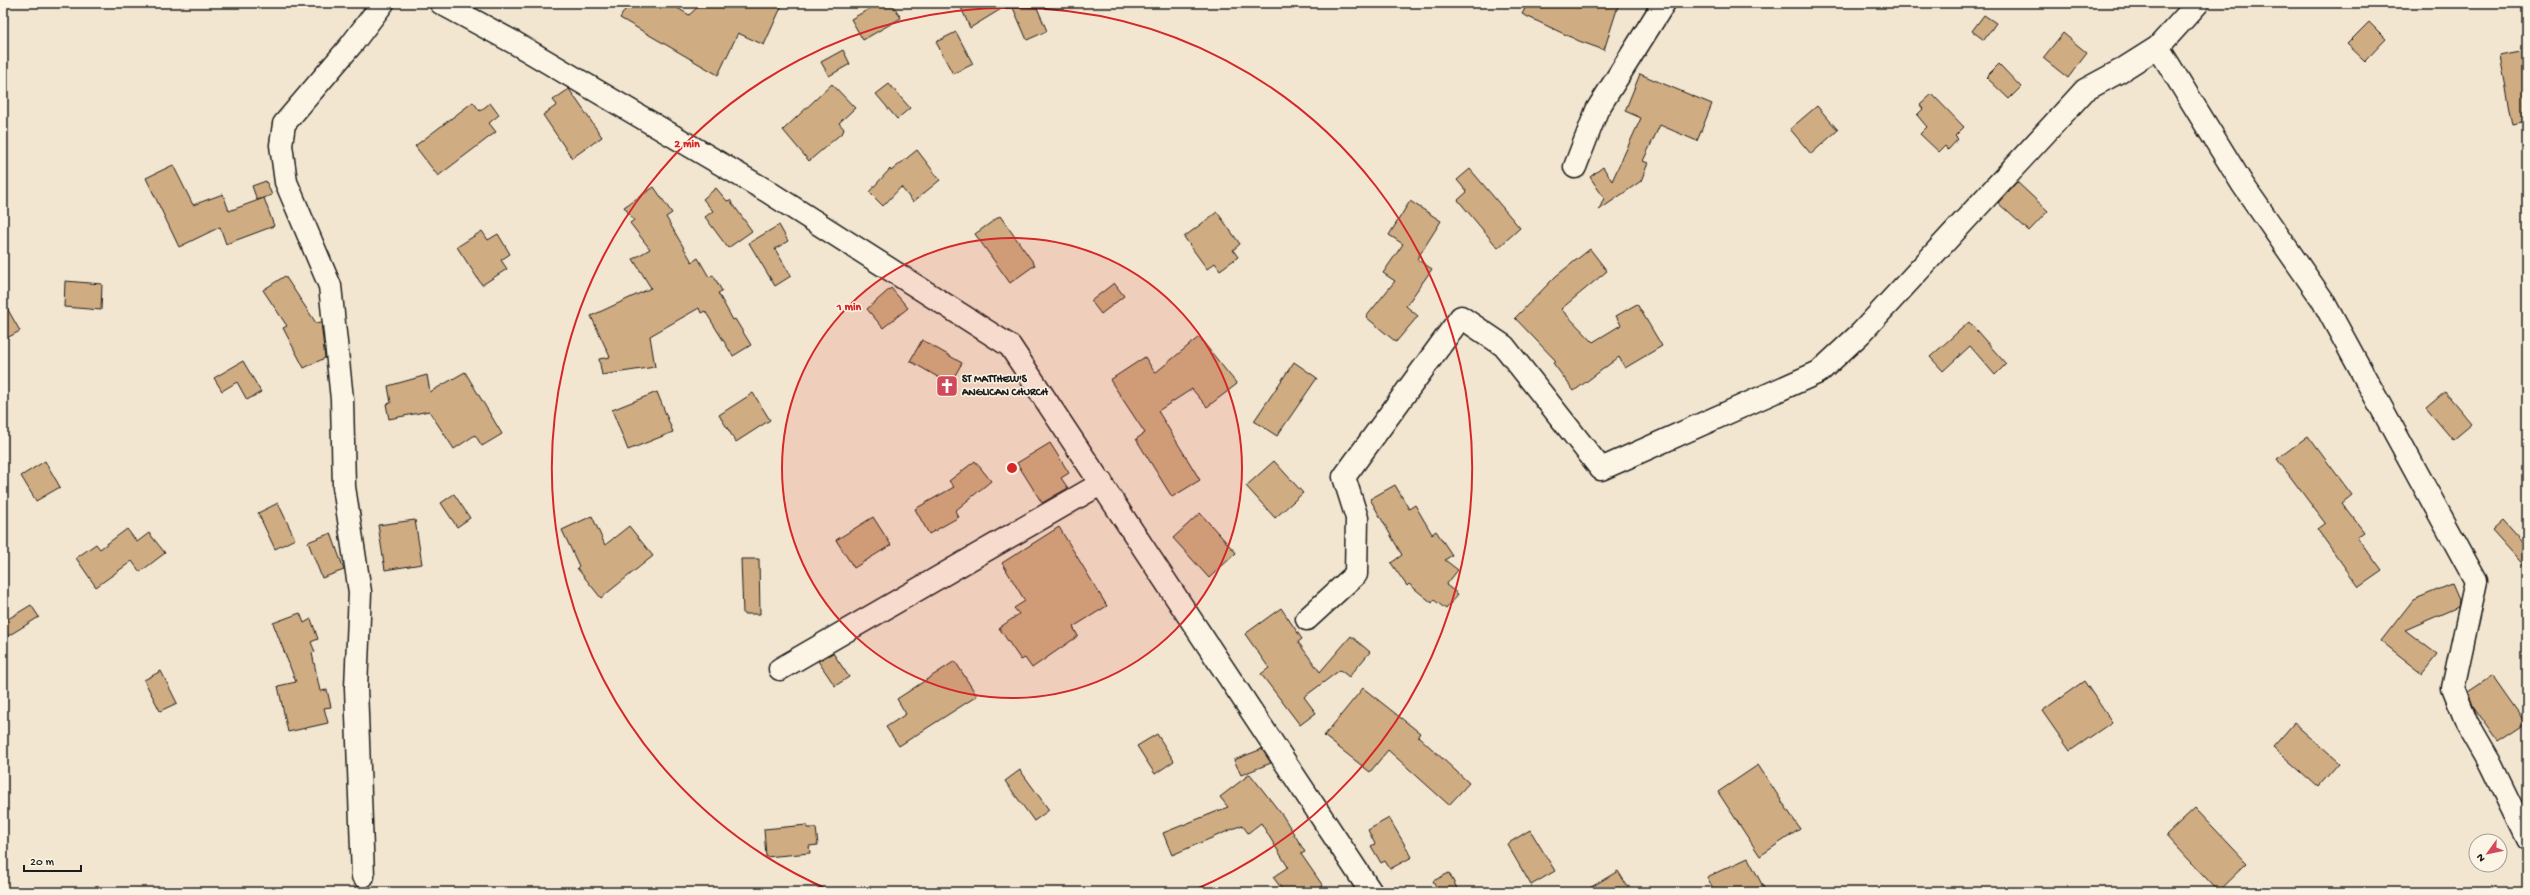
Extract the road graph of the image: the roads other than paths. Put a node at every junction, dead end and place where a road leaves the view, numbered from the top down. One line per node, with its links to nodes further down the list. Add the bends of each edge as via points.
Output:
1 (383, 3): 11 (street, via 284,124 281,145 286,182 330,286 342,399 344,487 360,592 356,688)
2 (441, 3): 7 (street, via 515,43 767,190 1010,346)
3 (1664, 3): 6 (street, via 1597,110)
4 (2198, 3): 5 (street)
5 (2158, 47): 8 (street, via 2085,90 1866,327 1819,372 1601,469 1504,346 1461,317 1344,477 1358,518 1356,574); 10 (street, via 2243,185 2322,299 2476,581 2453,688 2467,723 2490,763)
6 (1575, 167)
7 (1102, 483): 9 (street); 12 (street)
8 (1307, 618)
9 (780, 669)
10 (2527, 839)
11 (364, 876)
12 (1371, 892)

